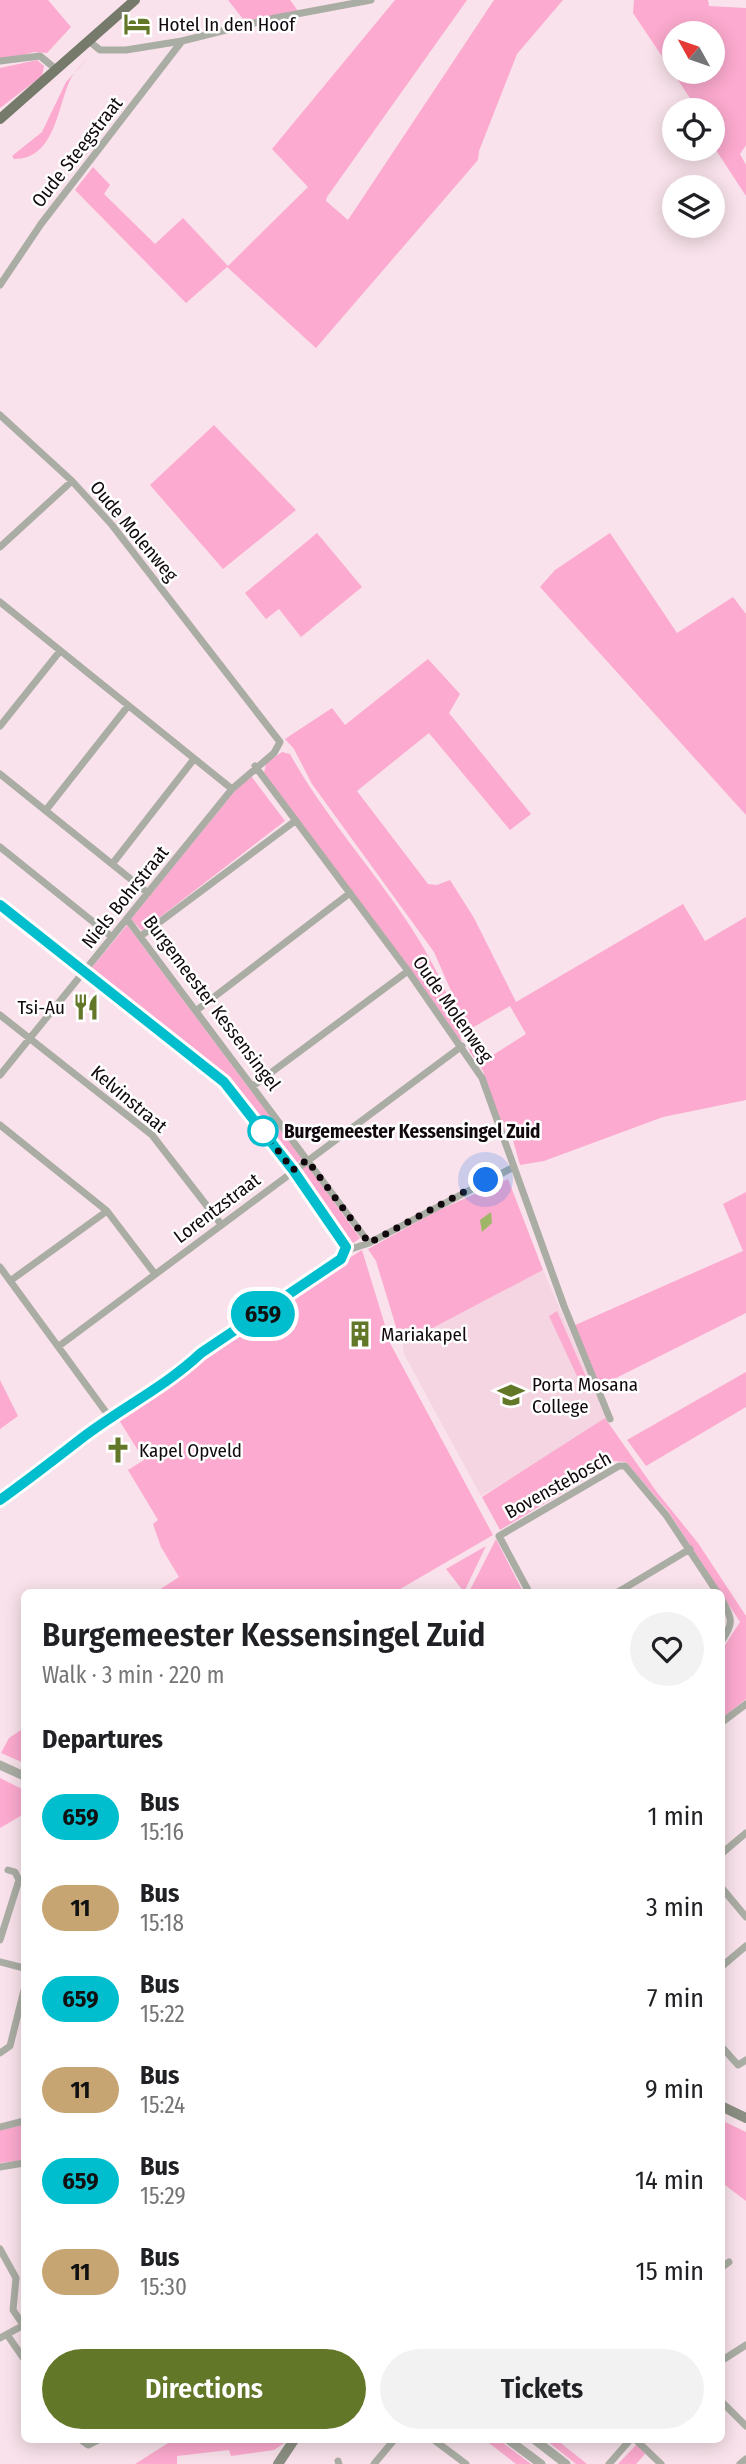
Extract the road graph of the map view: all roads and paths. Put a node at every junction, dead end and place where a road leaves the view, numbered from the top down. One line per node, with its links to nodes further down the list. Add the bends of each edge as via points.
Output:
1 (135, 0): 3 (main road)
2 (371, 0): 4 (street)
3 (89, 41): 4 (street, via 100,50 121,51); 6 (main road)
4 (182, 41): 8 (street, Oude Steegstraat, via 41,224)
5 (0, 61): 6 (street, via 46,60)
6 (55, 72): 7 (main road)
7 (0, 119)
8 (0, 285)
9 (0, 415): 10 (street, Oude Molenweg)
10 (72, 481): 11 (street); 16 (street, Oude Molenweg, via 112,525 277,736)
11 (0, 547)
12 (0, 602): 13 (street)
13 (60, 651): 14 (street); 15 (street)
14 (128, 706): 17 (street); 21 (street)
15 (1, 724)
16 (279, 745): 18 (street, Niels Bohrstraat)
17 (194, 759): 20 (street); 24 (street)
18 (255, 766): 20 (street, Niels Bohrstraat); 22 (street, Oude Molenweg)
19 (0, 774): 21 (street)
20 (232, 789): 25 (street, Niels Bohrstraat)
21 (46, 810): 24 (street)
22 (295, 821): 26 (street, Oude Molenweg); 29 (street)
23 (0, 847): 30 (street)
24 (113, 863): 25 (street)
25 (148, 893): 28 (street, Niels Bohrstraat)
26 (350, 893): 32 (street, Oude Molenweg); 33 (street)
27 (0, 905): 31 (street, Burgemeester Kessensingel)
28 (127, 919): 29 (street, Burgemeester Kessensingel); 30 (street, Niels Bohrstraat)
29 (141, 936): 33 (street, Burgemeester Kessensingel)
30 (112, 937): 31 (street, Niels Bohrstraat)
31 (85, 971): 35 (street, Niels Bohrstraat); 42 (street, Burgemeester Kessensingel, via 224,1082)
32 (408, 971): 36 (street, Oude Molenweg); 38 (street)
33 (197, 1010): 38 (street, Burgemeester Kessensingel)
34 (0, 1015): 35 (street, Kelvinstraat)
35 (30, 1039): 37 (street, Niels Bohrstraat); 44 (street, Kelvinstraat, via 152,1135)
36 (462, 1046): 40 (street, Lorentzstraat); 41 (street, Oude Molenweg, via 482,1078)
37 (0, 1075)
38 (253, 1086): 40 (street, Burgemeester Kessensingel)
39 (0, 1125): 43 (street)
40 (307, 1160): 42 (street, Lorentzstraat); 45 (street, Burgemeester Kessensingel)
41 (512, 1168): 45 (street); 52 (street, Oude Molenweg)
42 (293, 1170): 44 (street, Lorentzstraat); 46 (street, Burgemeester Kessensingel, via 344,1242)
43 (107, 1211): 48 (street); 49 (street)
44 (222, 1224): 48 (street, Lorentzstraat)
45 (369, 1243): 46 (street)
46 (345, 1251): 51 (street, via 341,1259)
47 (0, 1267): 49 (street)
48 (155, 1274): 50 (street, Lorentzstraat)
49 (10, 1281): 50 (street)
50 (59, 1346): 51 (street)
51 (111, 1419): 53 (street)
52 (610, 1419)
53 (0, 1500)
54 (690, 1549): 55 (street, Bovenstebosch, via 632,1471 619,1466 499,1536); 56 (street); 57 (street, Bovenstebosch)
55 (527, 1589)
56 (623, 1589)
57 (716, 1589)
58 (725, 1606): 59 (street, via 732,1626)
59 (725, 1636)
60 (746, 1704): 61 (street)
61 (725, 1720)
62 (0, 1765): 63 (street)
63 (21, 1775)
64 (746, 1833): 65 (street)
65 (725, 1851)
66 (8, 1870): 67 (street)
67 (21, 1879)
68 (21, 1883): 71 (street)
69 (725, 1892): 70 (street)
70 (746, 1917)
71 (0, 1940)
72 (746, 1946): 74 (street)
73 (0, 1962): 75 (street)
74 (725, 1964)
75 (21, 1967)
76 (21, 2002): 78 (street, via 10,2046)
77 (725, 2051): 79 (street, via 738,2065)
78 (0, 2053)
79 (746, 2060)
80 (725, 2108): 81 (main road)
81 (746, 2118)
82 (21, 2122): 83 (street)
83 (0, 2127)
84 (21, 2164): 85 (street)
85 (0, 2167)
86 (0, 2249): 89 (street, via 16,2278 13,2310)
87 (729, 2262): 88 (street)
88 (725, 2265)
89 (21, 2321)
90 (21, 2327): 91 (street)
91 (4, 2337): 93 (street)
92 (746, 2345): 94 (street)
93 (21, 2356)
94 (725, 2358)
95 (725, 2405): 96 (street)
96 (746, 2426)
97 (293, 2443): 105 (main road)
98 (392, 2443): 106 (street)
99 (438, 2443): 107 (street)
100 (513, 2443): 108 (street)
101 (539, 2443): 109 (street)
102 (627, 2443): 110 (street)
103 (639, 2443): 111 (street)
104 (746, 2459): 112 (street)
105 (278, 2464)
106 (374, 2464)
107 (467, 2464)
108 (541, 2464)
109 (566, 2464)
110 (609, 2464)
111 (661, 2464)
112 (740, 2464)

